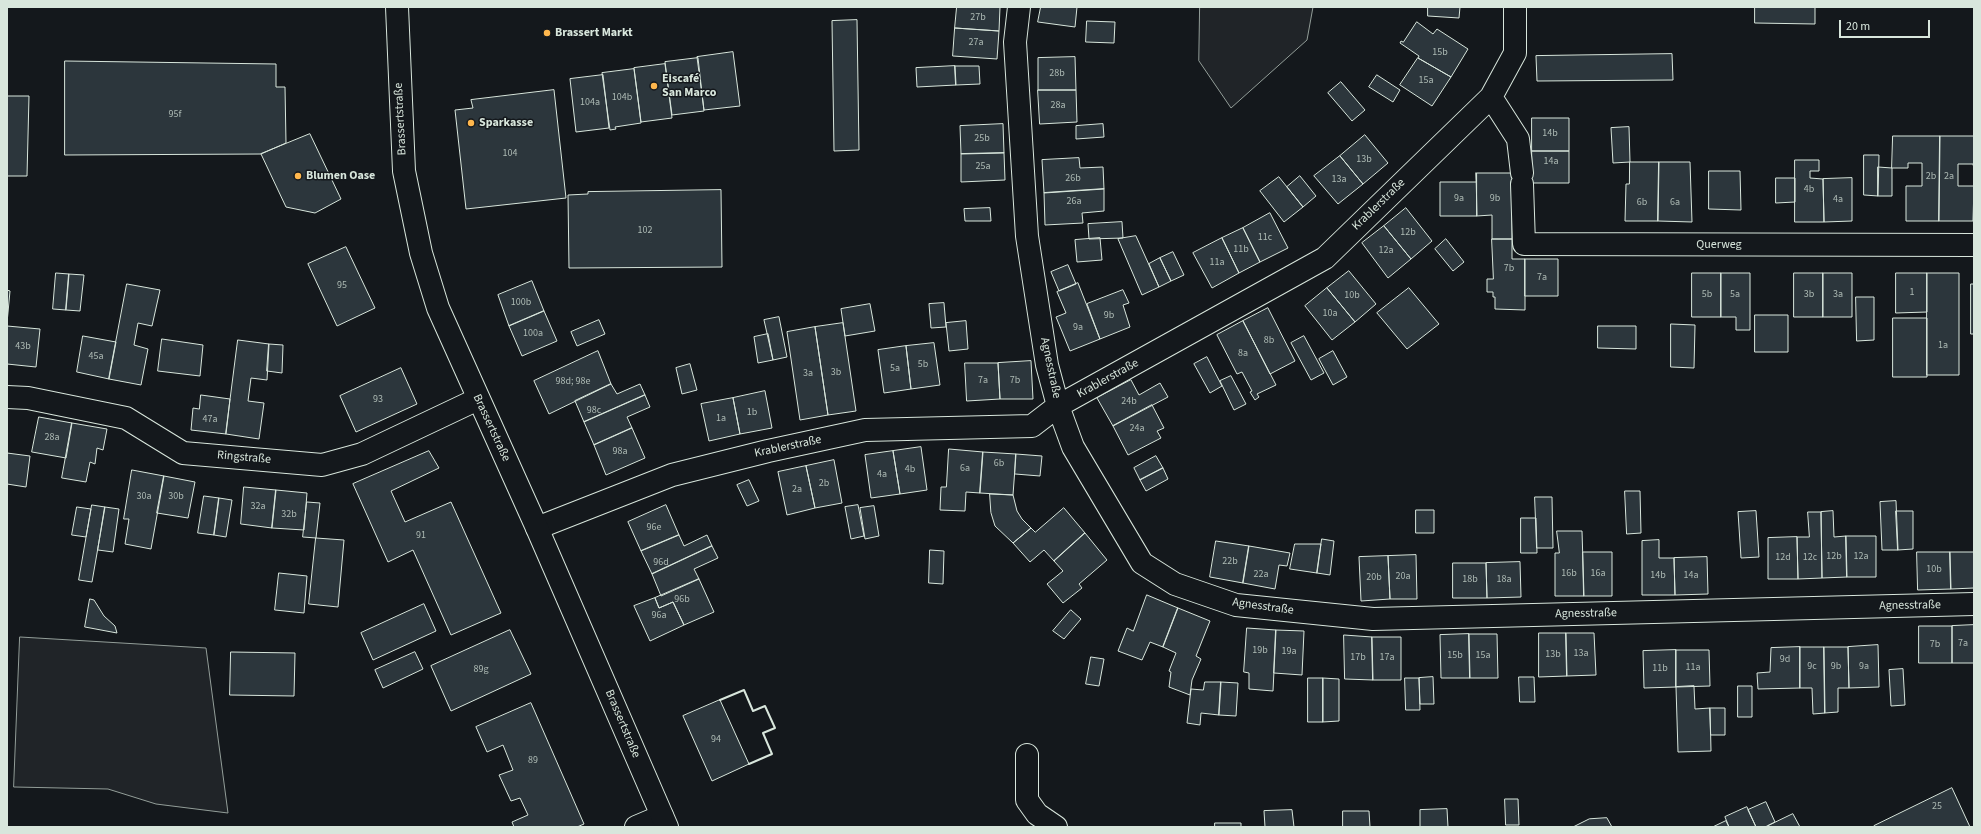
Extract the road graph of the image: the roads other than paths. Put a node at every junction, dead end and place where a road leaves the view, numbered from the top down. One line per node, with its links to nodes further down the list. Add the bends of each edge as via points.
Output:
1 (397, 7): 7 (street, Brassertstraße, via 404,171 422,252 438,308)
2 (1019, 7): 8 (street, Agnesstraße, via 1016,42 1027,236 1047,365)
3 (1515, 7): 4 (street, Krablerstraße, via 1515,53)
4 (1491, 97): 5 (street, Querweg, via 1518,139 1524,244); 8 (street, Krablerstraße, via 1325,258)
5 (1974, 245)
6 (7, 397): 7 (street, Ringstraße, via 28,398 126,418 183,453 322,465 362,454)
7 (478, 399): 9 (street, Brassertstraße)
8 (1058, 406): 9 (street, Krablerstraße, via 1032,426 865,430 768,451 672,475); 10 (street, Agnesstraße, via 1072,447 1142,563 1175,584 1236,605 1373,619)
9 (537, 528): 12 (street, Brassertstraße)
10 (1974, 604)
11 (1027, 755): 14 (street, via 1027,800 1037,814)
12 (664, 822): 13 (street)
13 (636, 827)
14 (1056, 827)

